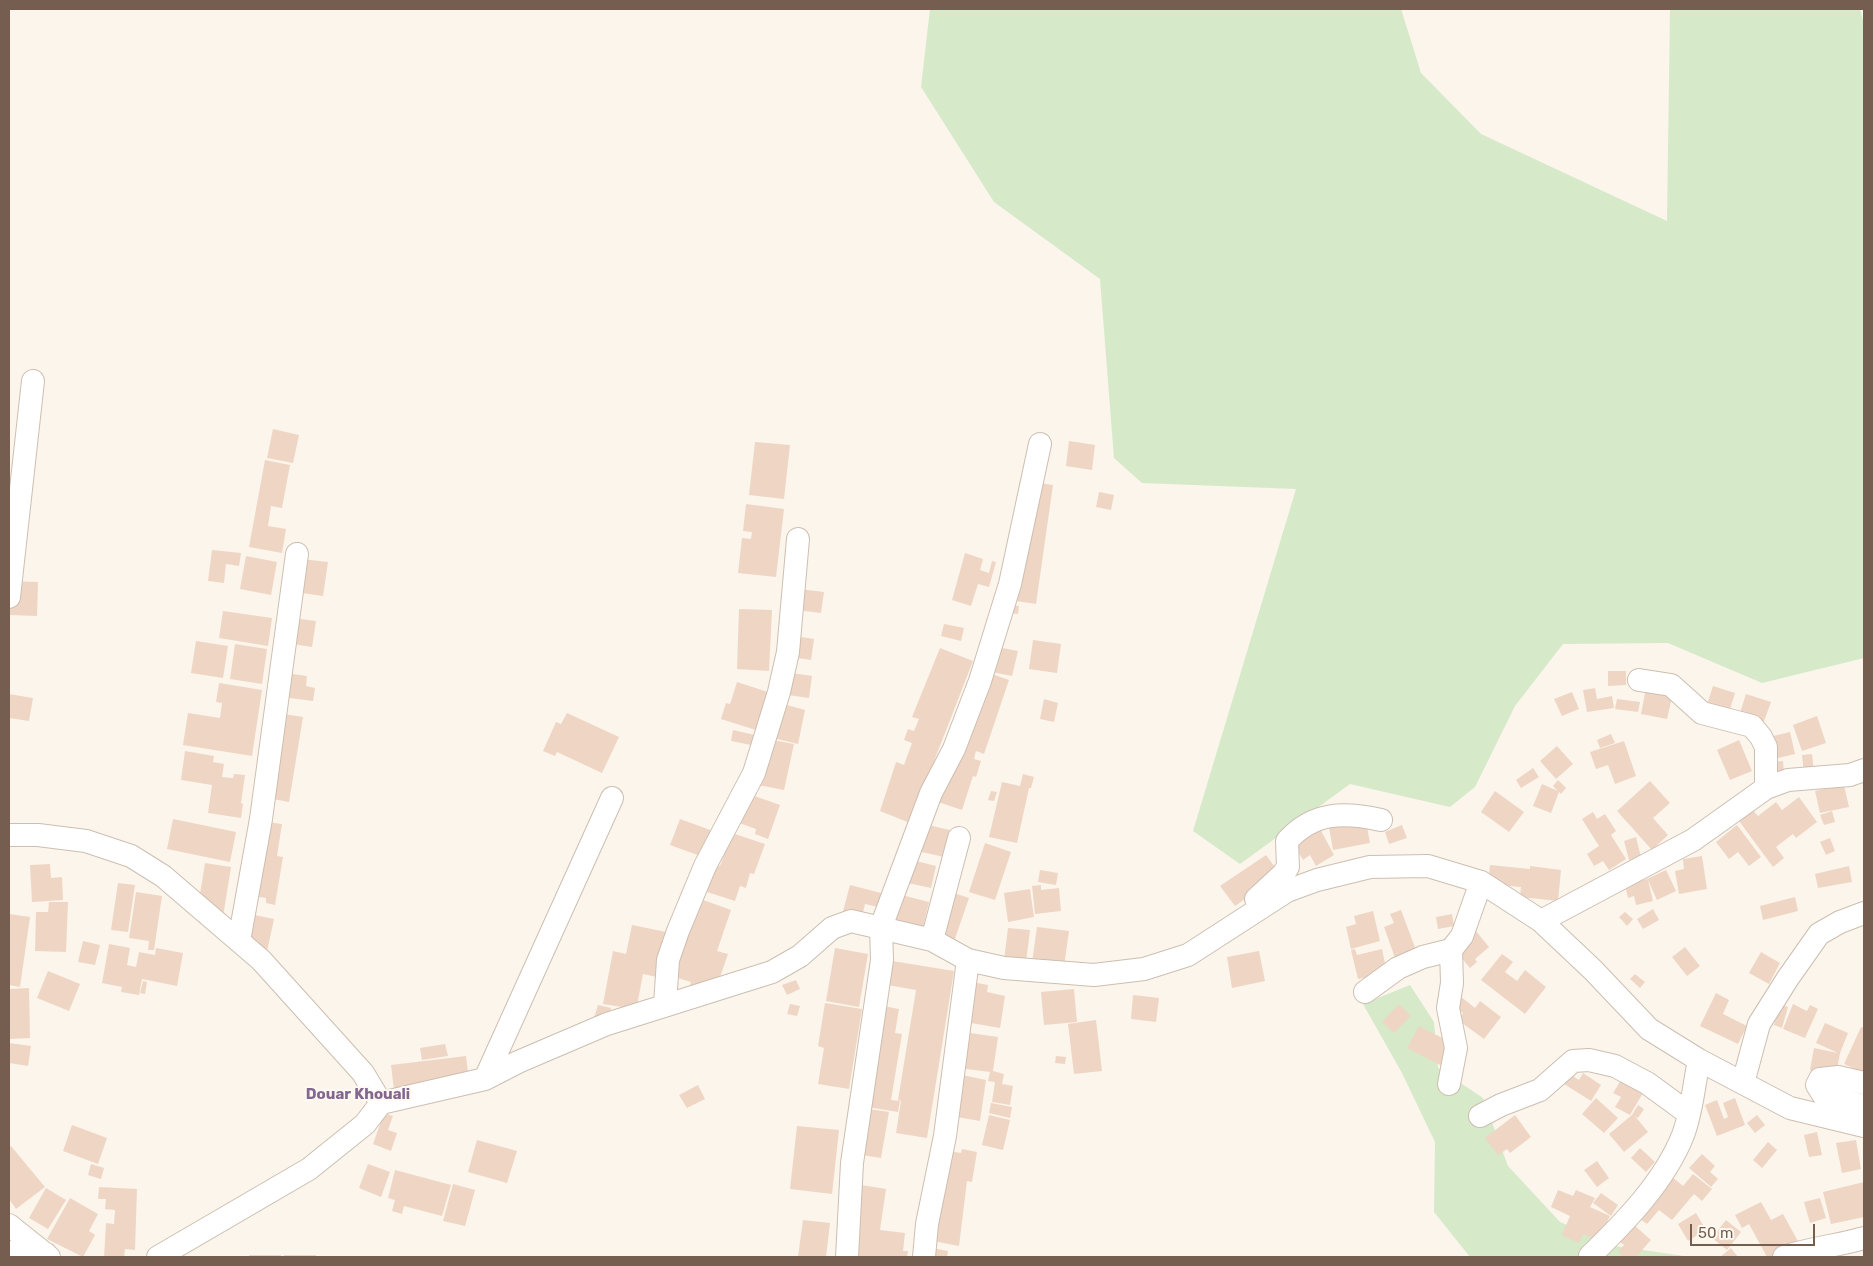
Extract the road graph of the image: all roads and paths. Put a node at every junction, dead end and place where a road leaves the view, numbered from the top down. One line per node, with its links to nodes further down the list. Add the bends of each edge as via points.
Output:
1 (33, 381): 5 (street)
2 (1040, 444): 17 (street, via 1010,584 980,681 954,749 931,793)
3 (798, 539): 23 (street, via 788,652 779,692 754,773 705,866 678,931 668,960)
4 (298, 554): 19 (street, via 261,820)
5 (9, 597)
6 (1639, 680): 8 (street, via 1671,685 1702,713 1752,726 1766,747)
7 (1864, 770): 8 (street, via 1850,775 1788,780)
8 (1766, 788): 16 (street, via 1692,840)
9 (612, 798): 25 (street)
10 (1382, 820): 15 (street, via 1352,814 1326,816 1295,832 1287,841 1288,867 1253,901 1247,909)
11 (9, 835): 19 (street, via 86,841 131,856 163,876)
12 (959, 838): 18 (street)
13 (1481, 882): 15 (street, via 1428,866 1370,868 1317,880 1287,891); 16 (street); 20 (street, via 1462,936)
14 (1864, 913): 28 (street, via 1819,934 1759,1024)
15 (1247, 916): 21 (street, via 1188,956 1144,969 1094,975 1004,968)
16 (1541, 921): 24 (street, via 1649,1030)
17 (881, 927): 18 (street); 23 (street, via 851,921 832,928 800,956 772,972); 40 (street, via 882,960 852,1163)
18 (932, 940): 21 (street)
19 (239, 941): 29 (street, via 261,960 362,1073)
20 (1451, 950): 22 (street, via 1398,968); 27 (street, via 1452,983 1448,1008 1456,1048)
21 (968, 960): 41 (street, via 946,1136 927,1224)
22 (1365, 992)
23 (665, 1005): 25 (street, via 607,1024)
24 (1699, 1060): 28 (street); 31 (street)
25 (485, 1079): 29 (street)
26 (1864, 1083): 30 (street, via 1838,1077 1820,1079 1817,1085 1824,1096)
27 (1449, 1084)
28 (1743, 1084): 33 (street, via 1790,1108)
29 (381, 1103): 39 (street, via 365,1124 309,1169)
30 (1864, 1106)
31 (1688, 1113): 32 (street, via 1647,1083 1614,1066 1589,1060 1573,1061 1540,1090); 38 (street, via 1683,1134 1641,1204)
32 (1480, 1116)
33 (1864, 1126)
34 (9, 1225): 37 (street)
35 (1864, 1238): 42 (street)
36 (9, 1252): 37 (street)
37 (47, 1256)
38 (1590, 1256)
39 (158, 1257)
40 (848, 1257)
41 (924, 1257)
42 (1784, 1257)

